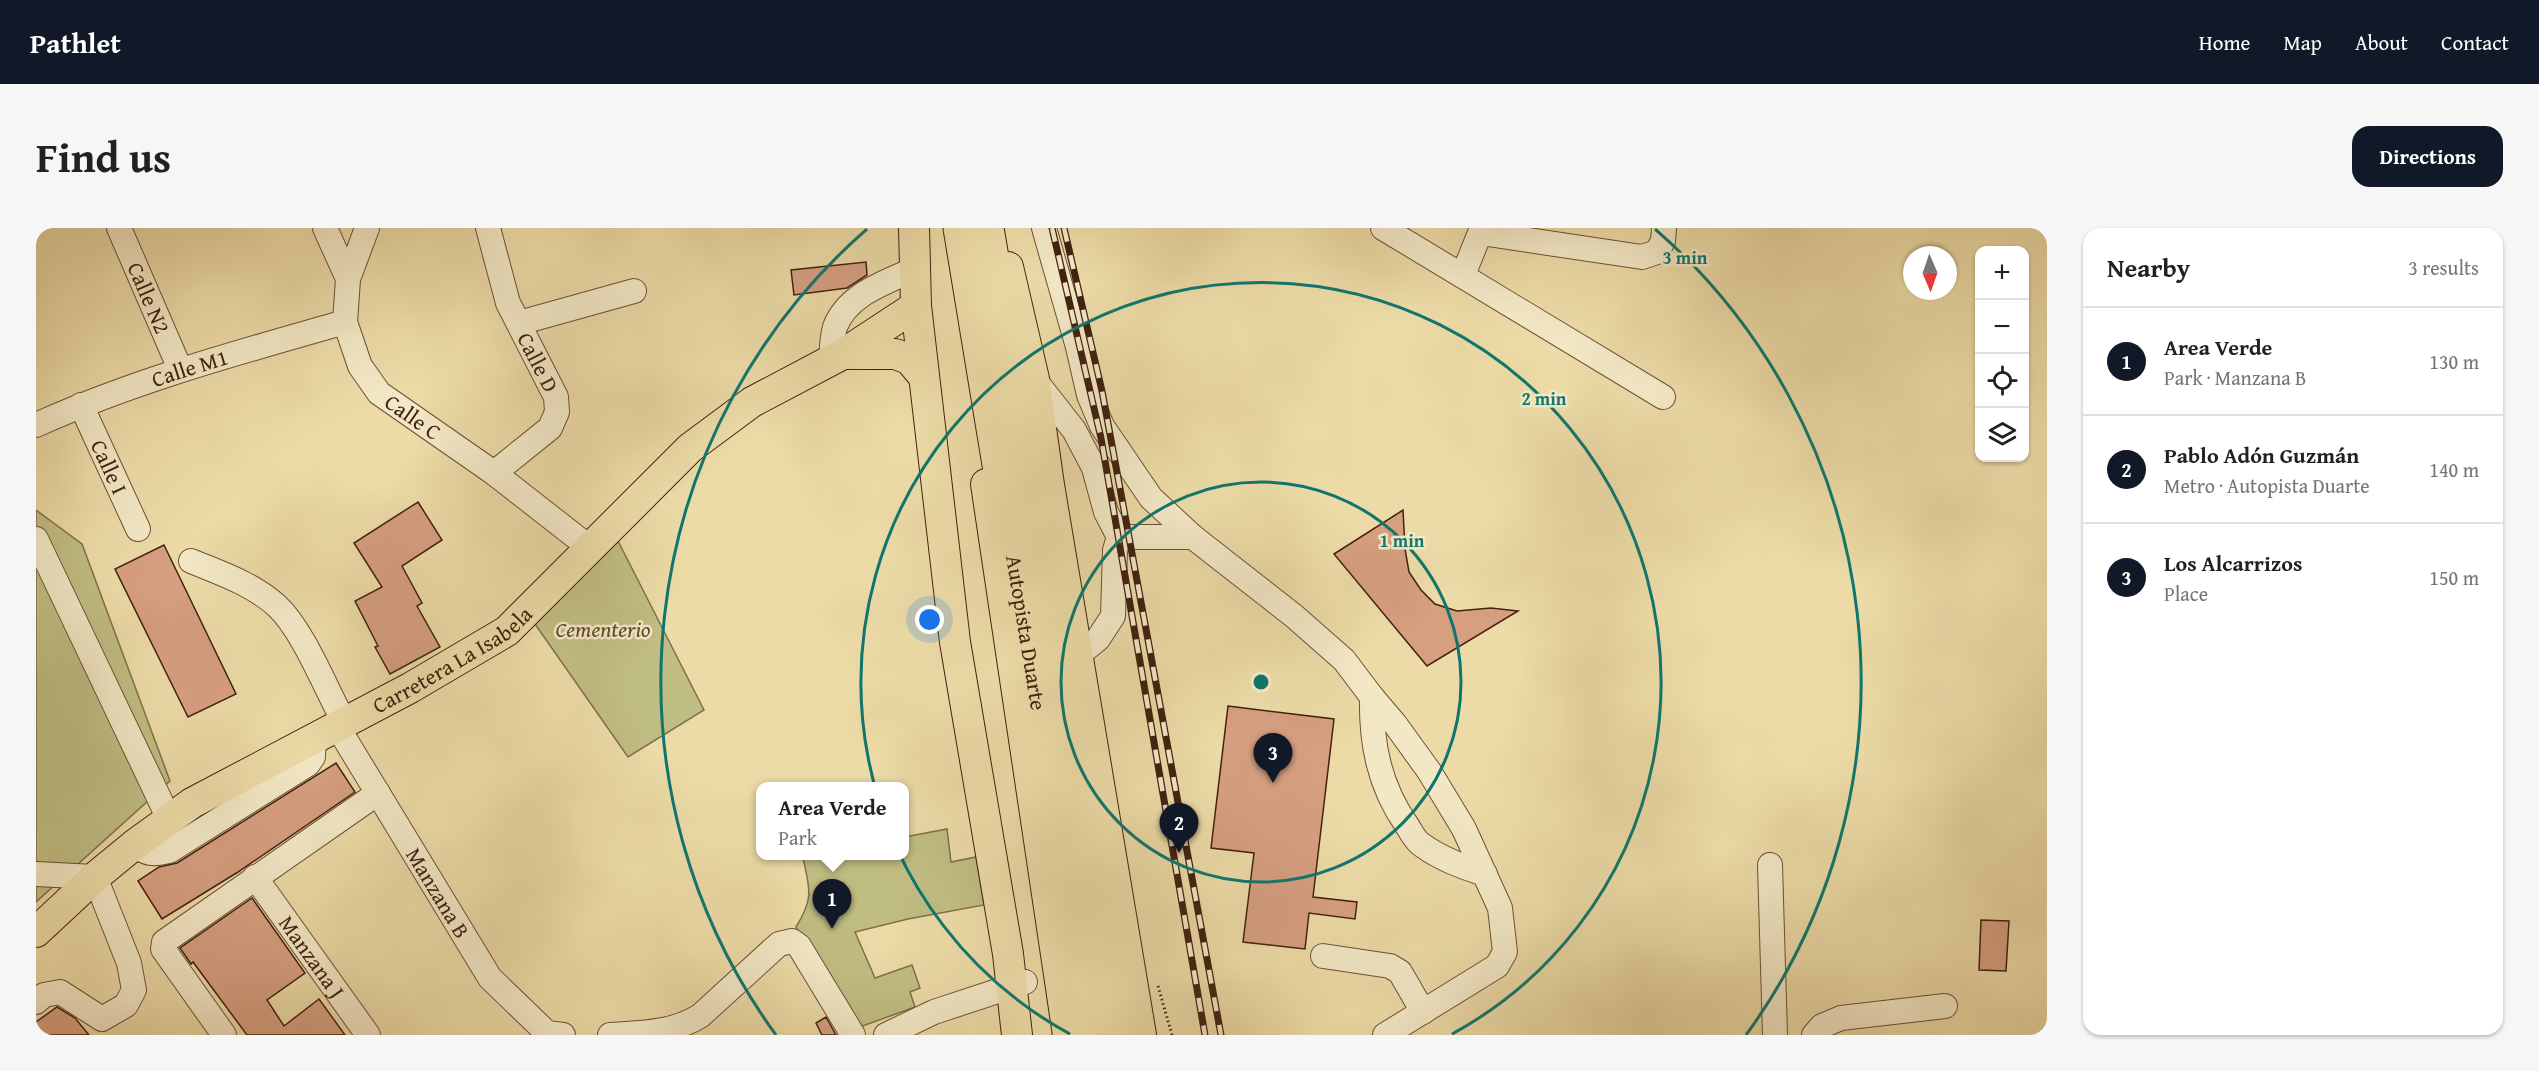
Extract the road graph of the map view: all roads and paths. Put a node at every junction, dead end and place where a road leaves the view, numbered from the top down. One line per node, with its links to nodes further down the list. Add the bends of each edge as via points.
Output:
1 (119, 228): 24 (street, Calle N2)
2 (325, 228): 17 (street, Calle C)
3 (367, 228): 17 (street)
4 (488, 228): 21 (street, Calle D, via 508,303)
5 (903, 228): 15 (street)
6 (914, 228): 19 (main road)
7 (954, 228): 64 (main road, via 972,384)
8 (960, 228): 30 (highway, Autopista Duarte)
9 (987, 228): 30 (highway)
10 (998, 228): 26 (main road)
11 (1044, 228): 34 (street, via 1089,395 1102,426 1151,498)
12 (1383, 228): 16 (street)
13 (1664, 228): 14 (street, via 1657,252 1642,257)
14 (1481, 231): 16 (street)
15 (908, 272): 19 (street); 23 (street, via 847,307 836,327)
16 (1463, 275): 27 (street)
17 (348, 279): 20 (street, Calle C)
18 (634, 291): 21 (street)
19 (916, 306): 22 (main road); 23 (main road)
20 (345, 322): 24 (street, Calle M1); 31 (street, Calle C, via 360,366 379,393)
21 (519, 323): 31 (street, Calle D, via 556,397 557,412 550,428)
22 (920, 336): 23 (main road); 25 (main road); 51 (main road, via 928,353)
23 (837, 357): 25 (main road, via 895,354 909,359); 36 (main road, Carretera La Isabela, via 752,402 690,448)
24 (180, 369): 28 (street, Calle M1)
25 (924, 377): 51 (main road, via 955,642)
26 (1034, 379): 33 (street, via 1074,430 1094,468 1106,512); 38 (main road)
27 (1663, 397)
28 (81, 405): 29 (street, Calle M1); 32 (street, Calle I)
29 (36, 425)
30 (1012, 462): 65 (highway, Autopista Duarte); 66 (highway, Autopista Duarte)
31 (494, 473): 36 (street, Calle C)
32 (138, 529)
33 (1119, 537): 34 (street); 38 (street, via 1115,550 1113,616 1098,639)
34 (1193, 537): 39 (street, via 1344,660)
35 (36, 539): 42 (street)
36 (590, 548): 40 (main road, Carretera La Isabela, via 507,632)
37 (190, 561): 40 (street, Manzana B, via 260,594 291,621)
38 (1077, 656): 52 (main road)
39 (1372, 697): 46 (street, via 1430,771); 46 (street, via 1371,731 1380,774 1397,811 1420,844 1453,863)
40 (332, 728): 41 (street, Manzana B); 42 (main road, Carretera La Isabela, via 192,802); 43 (street, via 308,764 169,851 145,853)
41 (378, 793): 48 (street); 56 (street, Manzana B, via 490,978)
42 (169, 819): 43 (main road, Carretera La Isabela)
43 (134, 845): 47 (main road, Carretera La Isabela)
44 (1770, 864): 70 (street)
45 (36, 874): 47 (street)
46 (1485, 874): 55 (street, via 1500,908 1505,952 1497,966)
47 (95, 877): 49 (main road, Carretera La Isabela); 53 (street, via 129,963 134,990 126,1005 102,1019 60,992 44,994)
48 (255, 877): 57 (street, via 163,944); 58 (street, Manzana J)
49 (36, 932)
50 (1323, 956): 55 (street, via 1390,966 1400,972)
51 (1018, 984): 61 (street, via 934,1012); 62 (main road); 63 (main road)
52 (1135, 1000): 67 (main road); 68 (street)
53 (36, 1002)
54 (1945, 1006): 71 (street, via 1841,1018 1822,1026)
55 (1423, 1012): 69 (street)
56 (552, 1034)
57 (224, 1035)
58 (368, 1035)
59 (610, 1035): 60 (street, via 685,1025 779,944 792,941 799,946)
60 (853, 1035)
61 (886, 1035)
62 (1017, 1035)
63 (1030, 1035)
64 (1068, 1035)
65 (1093, 1035)
66 (1122, 1035)
67 (1142, 1035)
68 (1153, 1035)
69 (1385, 1035)
70 (1775, 1035)
71 (1814, 1035)

